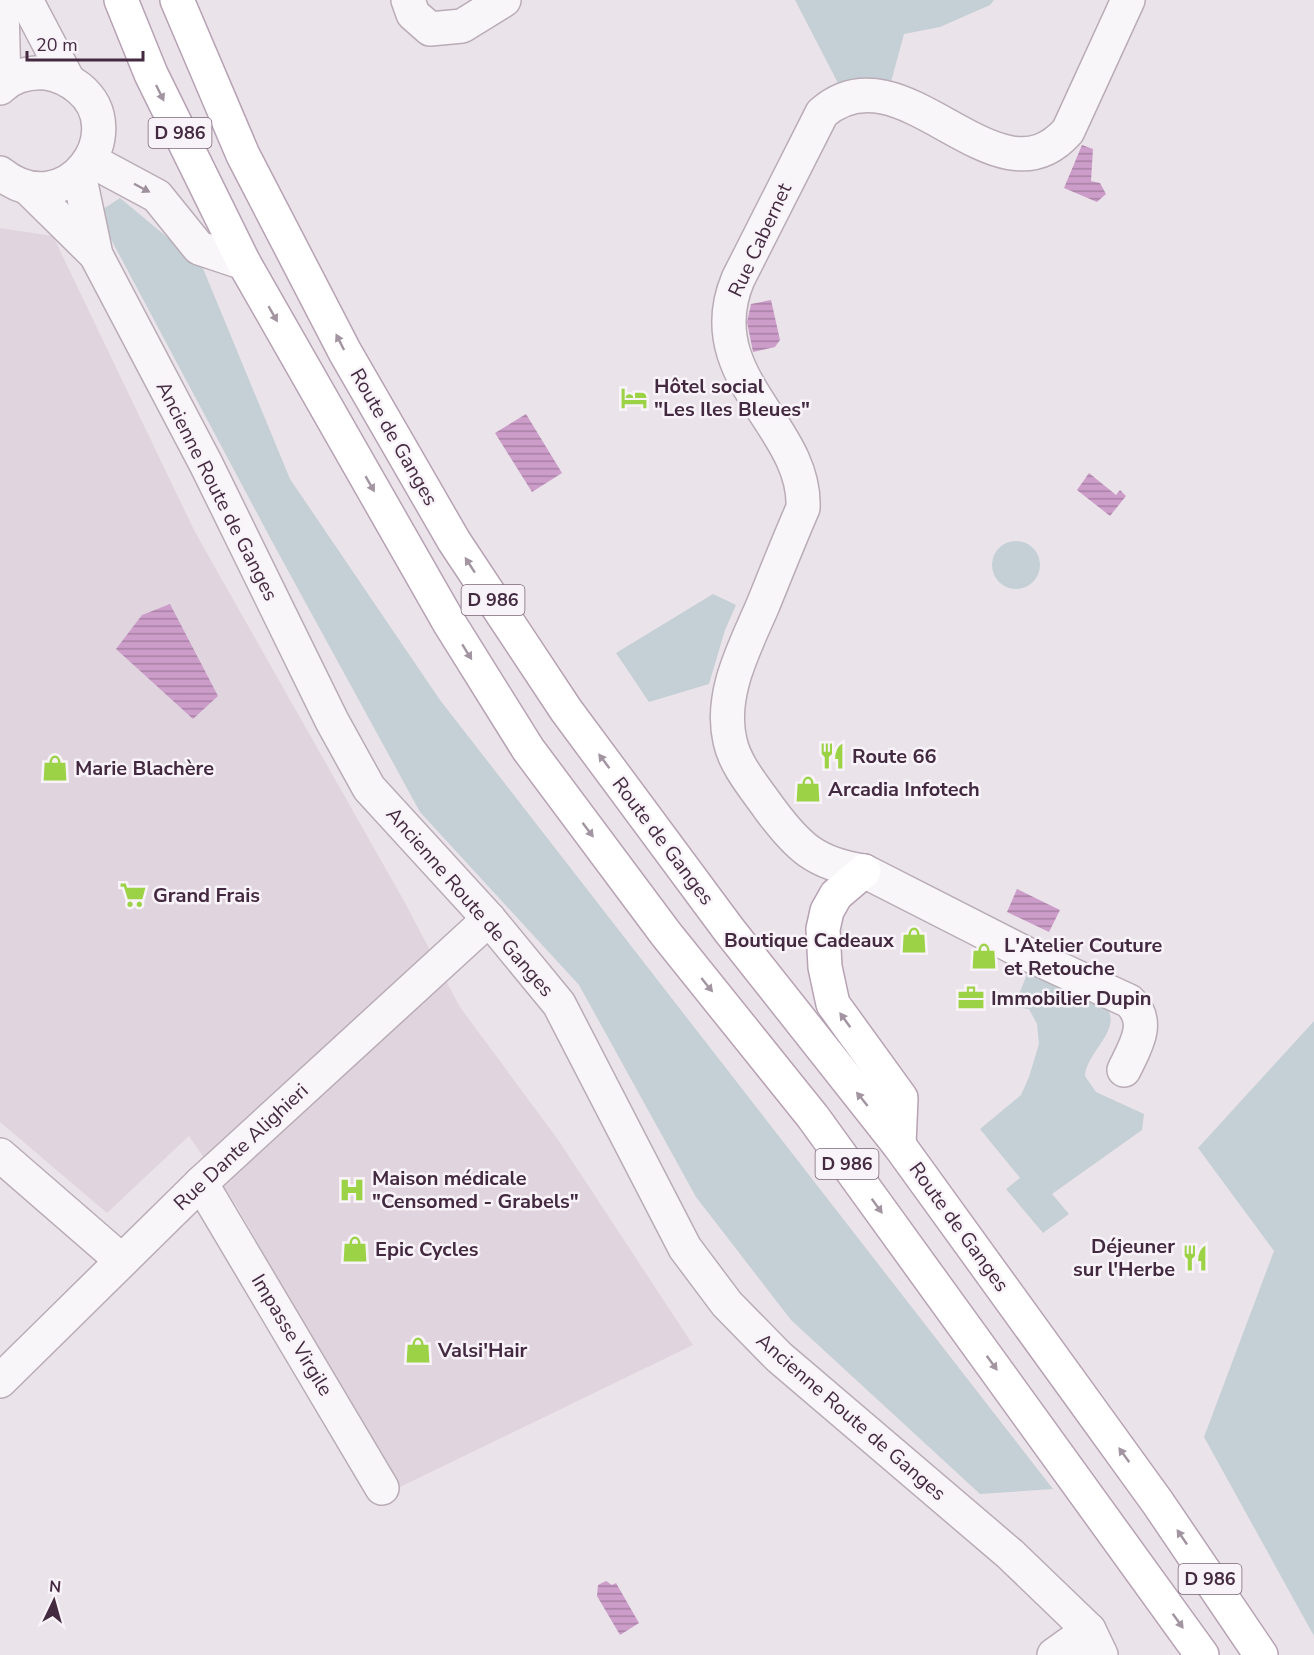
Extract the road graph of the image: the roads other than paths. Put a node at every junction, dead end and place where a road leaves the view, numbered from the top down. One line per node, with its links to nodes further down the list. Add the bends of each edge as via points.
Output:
1 (9, 0): 9 (street, via 2,8)
2 (26, 0): 8 (street)
3 (120, 0): 13 (main road, D 986, one-way to 13, via 151,74)
4 (177, 0): 17 (main road, Route de Ganges / D 986, one-way to 4, via 729,930 566,710 454,541 345,352 254,176)
5 (408, 0): 6 (street, via 413,14 430,29 462,26)
6 (504, 0)
7 (1128, 0): 14 (street, Rue Cabernet, via 1068,131 1045,151 1025,155 1002,152 915,108 878,96 845,98 833,104 822,113 734,289 728,328 731,345 752,396 792,458 804,492 803,508 739,658 728,712 730,744 753,785 803,850 843,868)
8 (68, 80): 9 (street, via 36,72); 10 (street, via 93,106 98,124 97,142)
9 (2, 86)
10 (85, 167): 11 (street, via 55,187); 12 (street, Ancienne Route de Ganges); 13 (street, one-way to 13, via 157,196 199,248)
11 (10, 182): 12 (street, Ancienne Route de Ganges)
12 (96, 255): 15 (street, Ancienne Route de Ganges, via 369,788)
13 (244, 263): 25 (main road, D 986, one-way to 25, via 450,624 528,749 666,934 813,1117)
14 (864, 871): 16 (street, Rue Cabernet, via 1129,1001 1140,1014 1141,1033); 17 (main road, one-way to 14, via 901,1098 833,1004 825,967 823,928 827,911 836,895)
15 (489, 919): 19 (street, Rue Dante Alighieri); 23 (street, Ancienne Route de Ganges, via 559,1004 685,1248 727,1304 778,1357 1010,1554)
16 (1124, 1070)
17 (899, 1145): 26 (main road, Route de Ganges / D 986, one-way to 17, via 1158,1503)
18 (0, 1155): 20 (street)
19 (201, 1183): 20 (street, Rue Dante Alighieri); 22 (street, Impasse Virgile)
20 (121, 1260): 21 (street, Rue Dante Alighieri)
21 (0, 1381)
22 (382, 1488)
23 (1095, 1642): 24 (street)
24 (1054, 1655)
25 (1202, 1655)
26 (1261, 1655)

